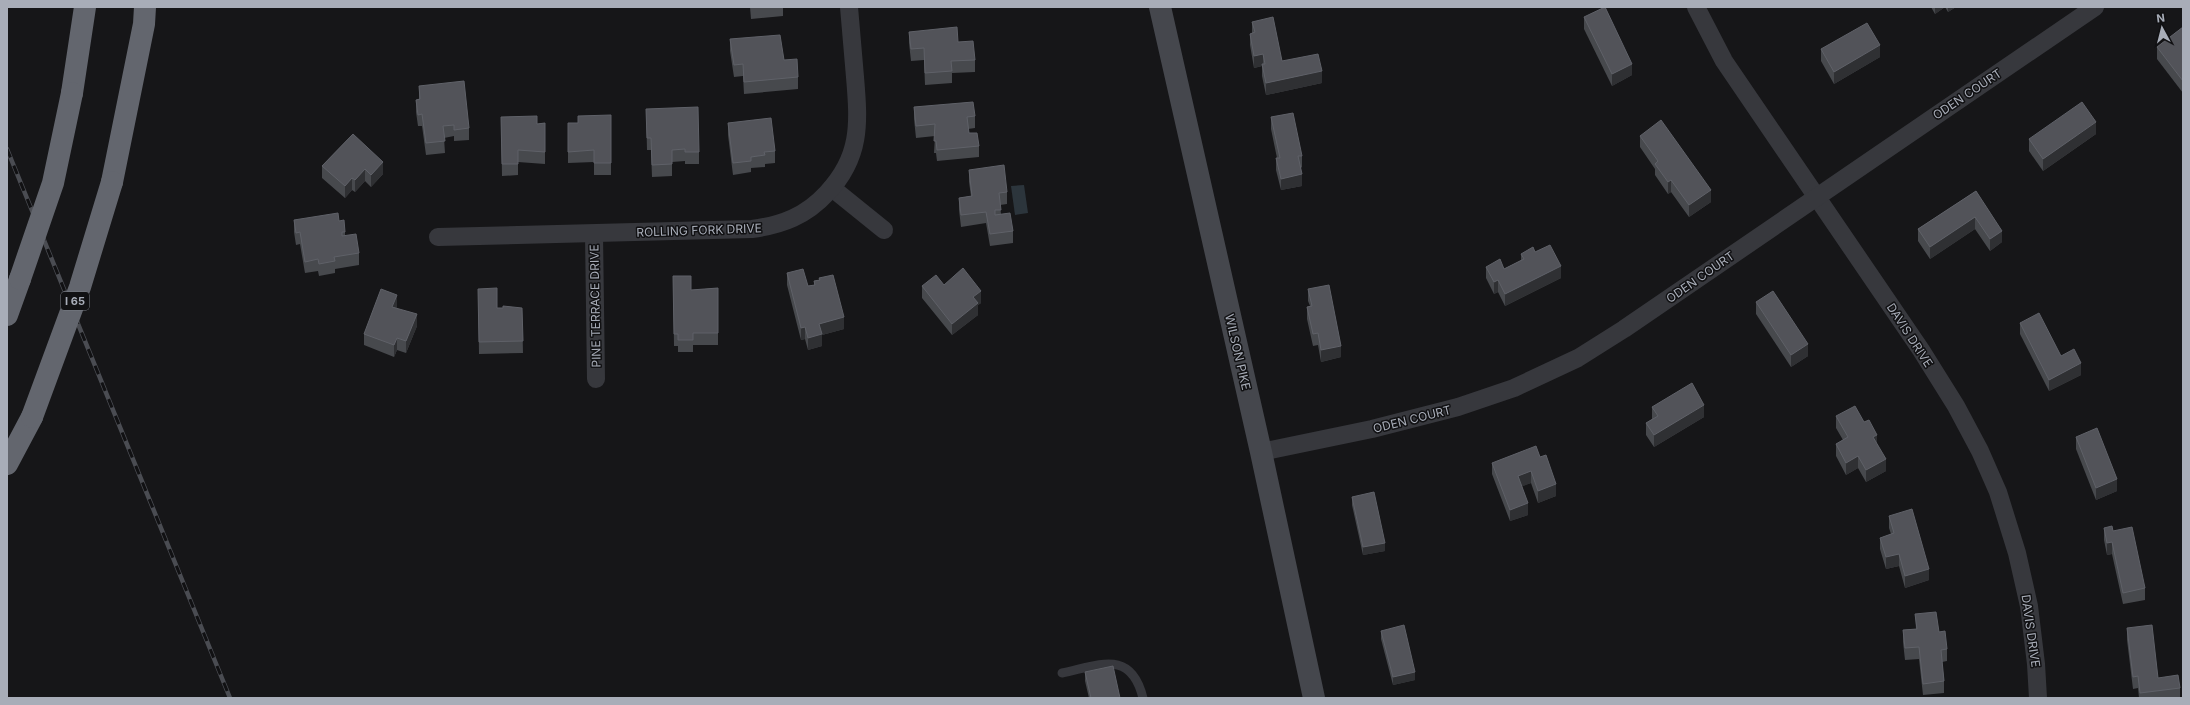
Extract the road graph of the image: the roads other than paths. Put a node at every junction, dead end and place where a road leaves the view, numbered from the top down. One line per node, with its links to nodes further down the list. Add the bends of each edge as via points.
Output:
1 (85, 7): 12 (highway, bridge, via 72,93 53,183)
2 (145, 7): 15 (highway, I 65, bridge, via 144,24 112,182 80,287 32,417)
3 (848, 7): 7 (street, ROLLING FORK DRIVE, via 858,128 846,169)
4 (1160, 7): 14 (main road, WILSON PIKE)
5 (1696, 7): 8 (street, DAVIS DRIVE, via 1724,61)
6 (2095, 7): 8 (street, ODEN COURT)
7 (832, 188): 9 (street); 10 (street, ROLLING FORK DRIVE, via 800,215 786,223 771,227)
8 (1816, 196): 14 (street, ODEN COURT, via 1624,329 1578,358 1514,388 1458,407 1372,429); 19 (street, DAVIS DRIVE, via 1921,350 1980,451 1998,492 2017,553 2029,606)
9 (884, 230)
10 (594, 234): 11 (street, ROLLING FORK DRIVE); 13 (street, PINE TERRACE DRIVE)
11 (438, 237)
12 (7, 315)
13 (596, 379)
14 (1261, 452): 18 (main road, WILSON PIKE)
15 (7, 464)
16 (1062, 674): 17 (lane, via 1102,664 1115,664 1127,668 1136,675)
17 (1144, 698)
18 (1314, 698)
19 (2038, 698)

